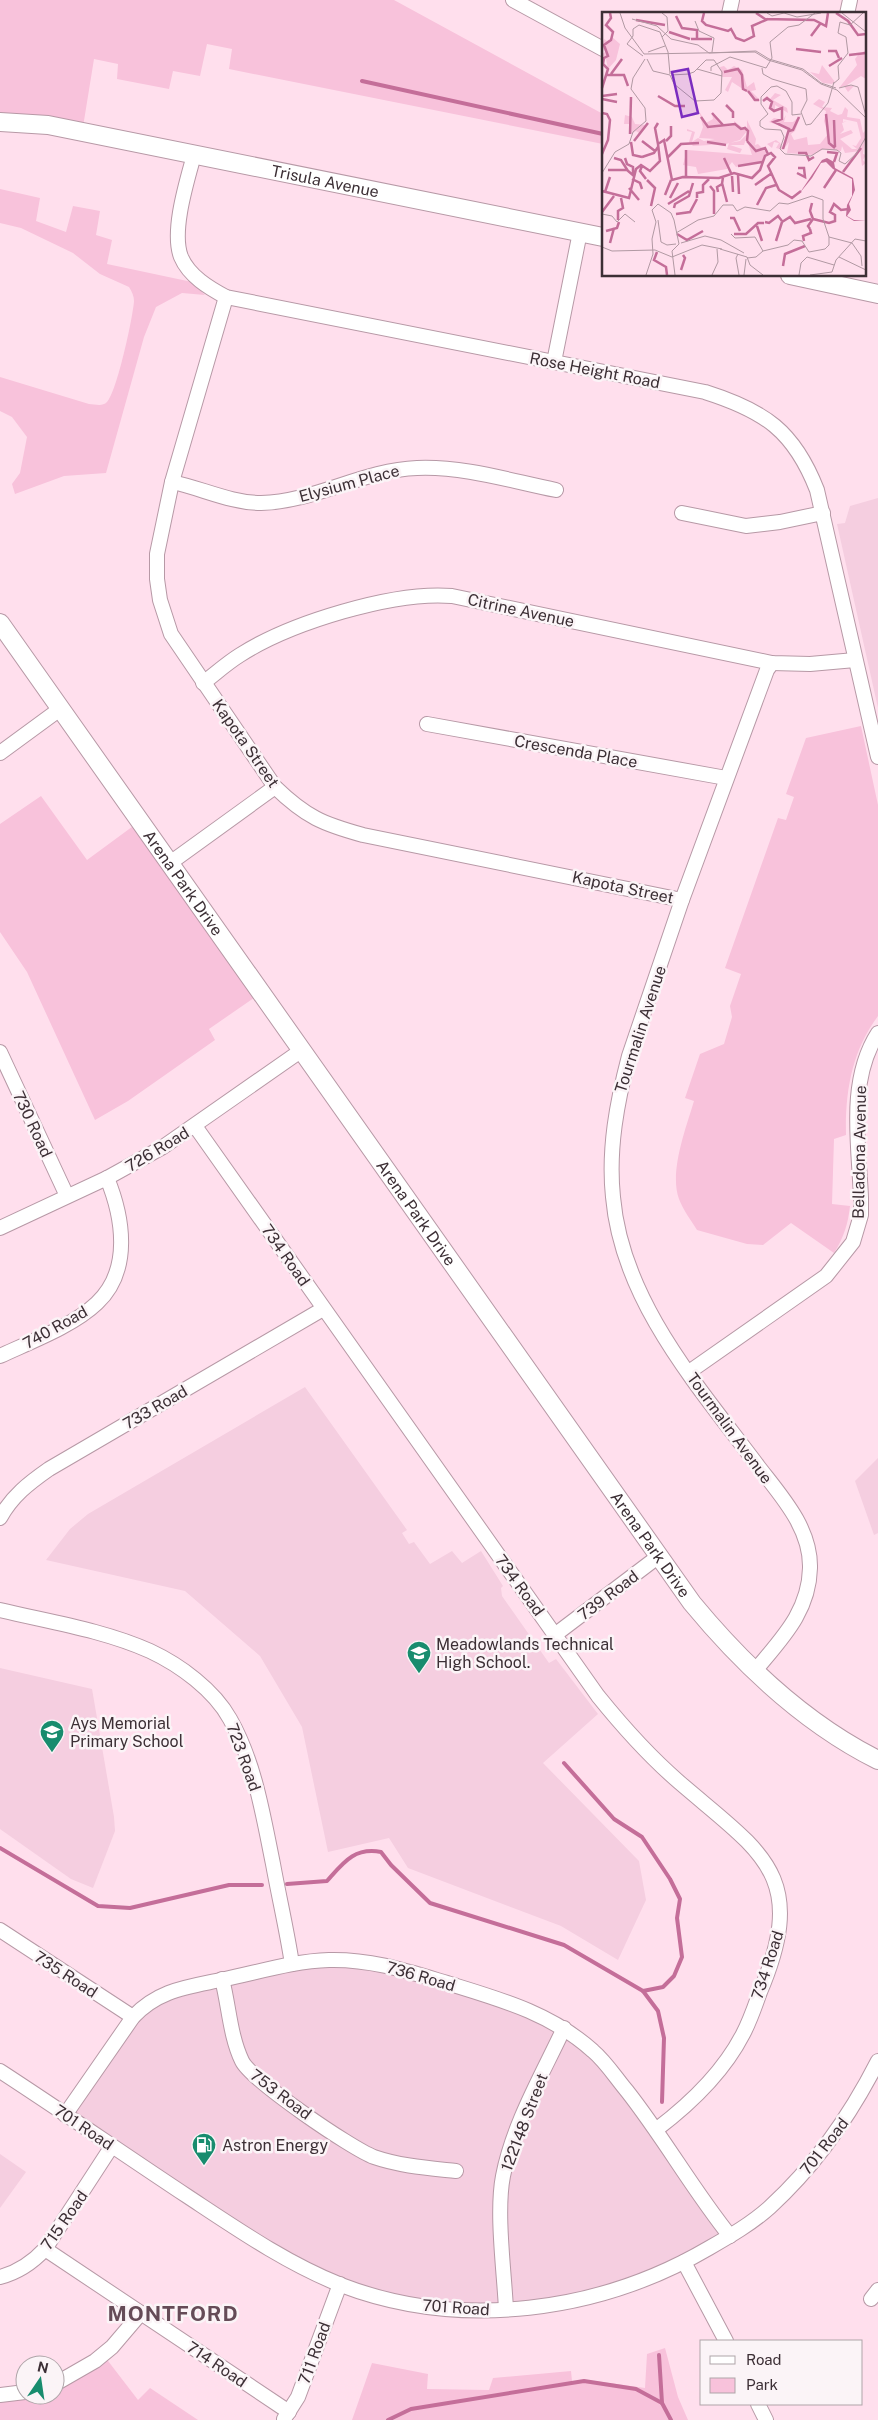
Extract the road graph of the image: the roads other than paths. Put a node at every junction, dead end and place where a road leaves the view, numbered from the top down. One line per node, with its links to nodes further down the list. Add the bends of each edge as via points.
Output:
1 (513, 0): 2 (street)
2 (602, 48)
3 (0, 109): 5 (street, Trisula Avenue)
4 (0, 122): 5 (street, Trisula Avenue)
5 (48, 125): 6 (street, Trisula Avenue)
6 (194, 155): 7 (street, Trisula Avenue); 13 (street, Rose Height Road, via 179,222 178,246 188,268 204,284)
7 (580, 232): 8 (street, Trisula Avenue); 14 (street)
8 (602, 237)
9 (798, 276): 10 (street)
10 (811, 279): 11 (street); 12 (street)
11 (878, 284)
12 (878, 294)
13 (226, 298): 14 (street, Rose Height Road); 15 (street, Kapota Street)
14 (554, 362): 17 (street, Rose Height Road, via 706,392 749,408 782,432 797,448 807,465)
15 (172, 482): 16 (street, Elysium Place, via 246,501 266,502 294,498 384,471 434,468); 22 (street, Kapota Street, via 157,554 160,600 171,634)
16 (556, 490)
17 (823, 513): 18 (street, via 746,526); 20 (street, Rose Height Road)
18 (682, 514)
19 (0, 623): 23 (street, Arena Park Drive)
20 (855, 660): 21 (street, Citrine Avenue); 26 (street, Rose Height Road)
21 (772, 663): 22 (street, Citrine Avenue, via 430,594 364,606 288,631 239,655); 27 (street, Tourmalin Avenue, via 766,670)
22 (203, 683): 28 (street, Kapota Street)
23 (60, 709): 25 (street); 29 (street, Arena Park Drive)
24 (427, 724): 27 (street, Crescenda Place)
25 (0, 753)
26 (878, 757)
27 (726, 778): 30 (street, Tourmalin Avenue)
28 (275, 788): 29 (street); 30 (street, Kapota Street, via 309,816 328,825)
29 (170, 863): 32 (street, Arena Park Drive)
30 (682, 900): 40 (street, Tourmalin Avenue, via 618,1096 612,1170 615,1216 630,1272 664,1336)
31 (878, 1033): 40 (street, Belladona Avenue, via 865,1060 859,1092 861,1198 853,1242 826,1276)
32 (302, 1050): 34 (street, 726 Road); 42 (street, Arena Park Drive)
33 (0, 1052): 36 (street, 730 Road)
34 (195, 1126): 35 (street, 726 Road); 38 (street, 734 Road)
35 (106, 1178): 36 (street, 726 Road); 39 (street, 740 Road, via 117,1206 122,1234 120,1259 107,1290 98,1303 80,1317)
36 (67, 1196): 37 (street, 726 Road)
37 (0, 1228)
38 (323, 1309): 41 (street, 733 Road, via 49,1469 8,1503); 44 (street, 734 Road)
39 (0, 1356)
40 (689, 1372): 45 (street, Tourmalin Avenue, via 791,1510 805,1538 809,1579 802,1607 794,1623)
41 (0, 1518)
42 (660, 1556): 44 (street, 739 Road); 45 (street, Arena Park Drive, via 713,1629)
43 (0, 1610): 48 (street, 723 Road, via 94,1633 151,1652 192,1677 216,1700 230,1718 255,1781)
44 (556, 1634): 55 (street, 734 Road, via 598,1696 623,1726 664,1768 744,1836 759,1853 779,1894 781,1924 776,1950 743,2034 716,2073)
45 (754, 1672): 46 (street, Arena Park Drive, via 804,1713)
46 (878, 1760)
47 (0, 1930): 50 (street, 735 Road)
48 (292, 1964): 49 (street, 736 Road); 51 (street, 736 Road, via 328,1960 375,1962 523,2007)
49 (222, 1979): 50 (street, 736 Road, via 159,1995); 57 (street, 753 Road, via 230,2022 242,2060 255,2076 371,2156 406,2165)
50 (133, 2017): 54 (street, 736 Road)
51 (564, 2028): 55 (street, 736 Road, via 595,2052); 63 (street, 122148 Street, via 532,2095 503,2178 501,2203)
52 (878, 2061): 58 (street, 701 Road, via 855,2104 812,2165 768,2208)
53 (0, 2071): 54 (street, 701 Road)
54 (65, 2115): 56 (street, 701 Road)
55 (657, 2129): 58 (street, 736 Road)
56 (112, 2146): 59 (street, 715 Road); 62 (street, 701 Road, via 270,2249)
57 (456, 2171)
58 (730, 2236): 60 (street, 701 Road)
59 (45, 2249): 61 (street, 715 Road, via 22,2269); 64 (street, 714 Road)
60 (684, 2262): 63 (street, 701 Road, via 602,2295 553,2305); 65 (street)
61 (0, 2277)
62 (340, 2284): 63 (street, 701 Road, via 380,2298 414,2304 453,2309); 70 (street, 711 Road, via 298,2396)
63 (506, 2309)
64 (141, 2313): 66 (street, via 101,2356); 70 (street, 714 Road)
65 (725, 2340)
66 (65, 2379)
67 (15, 2393): 68 (street)
68 (0, 2395)
69 (758, 2405): 71 (street)
70 (286, 2416)
71 (766, 2420)

